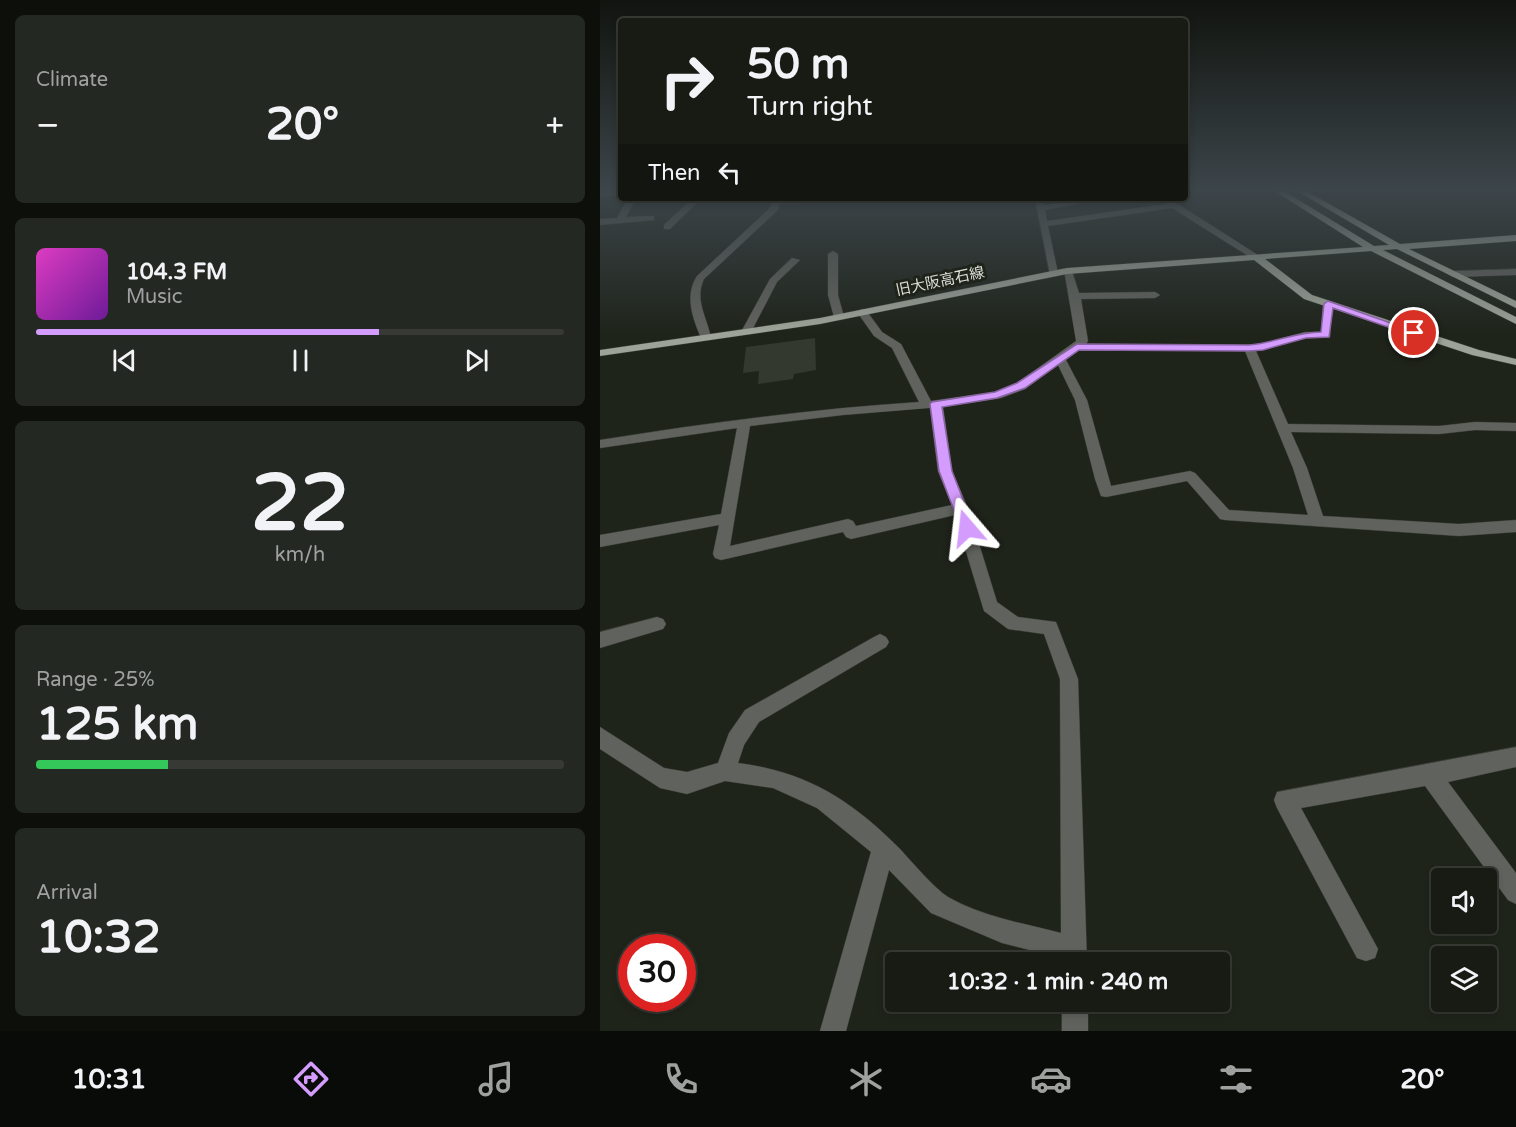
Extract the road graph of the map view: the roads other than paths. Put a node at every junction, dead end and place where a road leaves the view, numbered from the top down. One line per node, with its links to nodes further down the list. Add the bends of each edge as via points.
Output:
1 (747, 236): 24 (street, via 693,288 692,298)
2 (1046, 236): 14 (street)
3 (1223, 236): 10 (street)
4 (1352, 236): 8 (main road)
5 (1380, 236): 7 (main road)
6 (1516, 238): 7 (main road, 旧大阪高石線)
7 (1399, 247): 8 (main road, 旧大阪高石線); 15 (main road)
8 (1373, 249): 10 (main road, 旧大阪高石線); 22 (main road)
9 (833, 254): 21 (street, via 833,295)
10 (1256, 257): 12 (main road, 旧大阪高石線); 18 (main road, via 1308,297)
11 (795, 260): 23 (street, via 773,281)
12 (1066, 271): 14 (main road, 旧大阪高石線); 16 (street)
13 (1516, 272): 15 (street)
14 (1053, 273): 20 (main road, 旧大阪高石線)
15 (1453, 274): 19 (main road)
16 (1075, 296): 17 (street); 25 (street, via 1083,341)
17 (1155, 296)
18 (1328, 304): 26 (street, via 1326,335 1305,335); 29 (main road, via 1476,353)
19 (1516, 305)
20 (862, 312): 21 (main road, 旧大阪高石線); 30 (street, via 878,334 897,346)
21 (839, 317): 23 (main road, 旧大阪高石線)
22 (1516, 321)
23 (746, 332): 24 (main road, 旧大阪高石線)
24 (706, 338): 27 (main road, 旧大阪高石線)
25 (1077, 347): 26 (street); 28 (street)
26 (1249, 348): 33 (street)
27 (600, 353)
28 (1059, 358): 30 (street, via 1021,386 997,395); 37 (street, via 1076,387 1106,492 1190,476 1225,515)
29 (1516, 362)
30 (932, 404): 31 (street); 35 (street, via 945,471)
31 (744, 424): 34 (street); 36 (street)
32 (1516, 427): 33 (street)
33 (1283, 428): 37 (street)
34 (600, 444)
35 (961, 508): 36 (street, via 851,532 848,525 721,554); 51 (street, via 990,606 1014,624 1050,627 1069,679)
36 (727, 518): 39 (street)
37 (1317, 521): 38 (street, via 1459,530)
38 (1516, 526)
39 (600, 541)
40 (657, 624): 41 (street)
41 (600, 640)
42 (880, 642): 45 (street, via 752,716 736,740)
43 (600, 737): 45 (street, via 660,778 687,783)
44 (1516, 757): 46 (street)
45 (725, 771): 47 (street, via 774,778 825,800)
46 (1431, 775): 48 (street); 49 (street, via 1285,800)
47 (883, 849): 50 (street, via 939,905); 53 (street)
48 (1516, 892)
49 (1366, 949)
50 (1062, 952)
51 (1074, 952)
52 (1075, 1012): 54 (street)
53 (833, 1031)
54 (1075, 1031)

